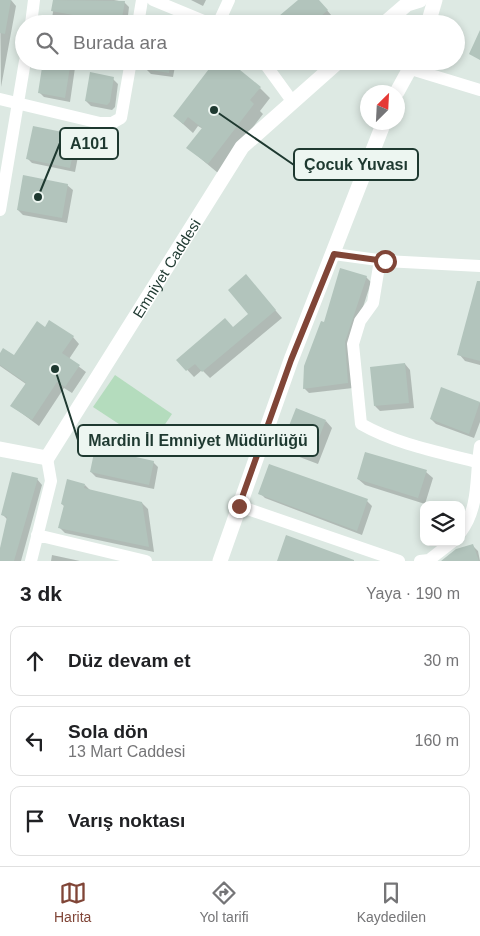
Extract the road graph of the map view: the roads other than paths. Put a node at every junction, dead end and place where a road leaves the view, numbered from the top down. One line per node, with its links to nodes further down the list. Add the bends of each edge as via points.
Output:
1 (34, 0): 7 (street)
2 (142, 0): 8 (street)
3 (153, 0): 9 (street)
4 (229, 0): 10 (street)
5 (435, 0): 12 (street)
6 (410, 1): 11 (street)
7 (32, 15)
8 (140, 15)
9 (189, 15)
10 (222, 15)
11 (394, 15)
12 (431, 15)
13 (24, 70): 23 (street)
14 (129, 70): 23 (street, via 121,118 112,122 100,123)
15 (270, 70): 22 (street)
16 (329, 70): 22 (street, Emniyet Caddesi)
17 (410, 70): 19 (street)
18 (426, 70): 20 (street)
19 (401, 85)
20 (480, 90)
21 (0, 100): 23 (street)
22 (292, 101): 31 (street, Emniyet Caddesi, via 242,147)
23 (19, 104): 25 (street)
24 (381, 130): 26 (street)
25 (0, 210)
26 (334, 254): 27 (street); 34 (street, via 291,360)
27 (380, 260): 28 (street); 32 (street, via 373,303 360,321 353,344 361,424 403,442)
28 (480, 266)
29 (480, 446): 32 (street)
30 (0, 449): 31 (street)
31 (48, 458): 36 (street, via 51,481)
32 (477, 462): 33 (street)
33 (479, 503): 35 (street)
34 (239, 506): 40 (street); 41 (street)
35 (465, 527)
36 (37, 536): 38 (street); 39 (street)
37 (447, 546): 42 (street, via 429,560)
38 (31, 561)
39 (146, 561)
40 (220, 561)
41 (399, 561)
42 (420, 561)

